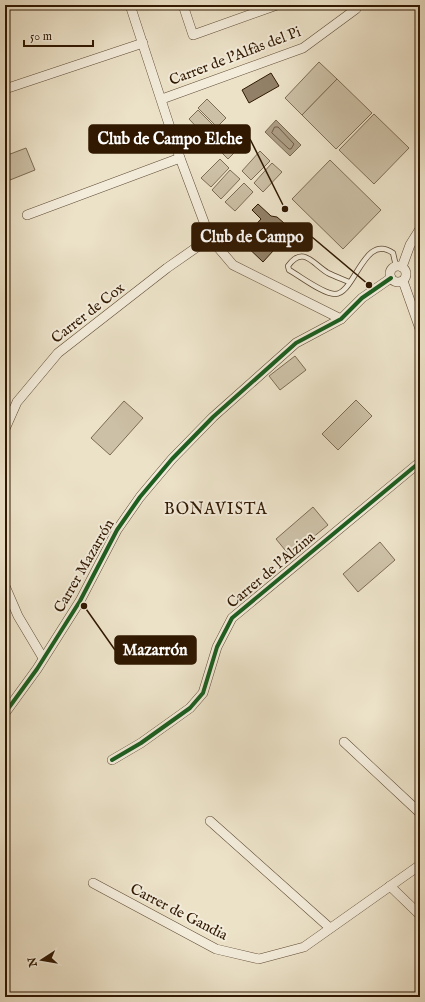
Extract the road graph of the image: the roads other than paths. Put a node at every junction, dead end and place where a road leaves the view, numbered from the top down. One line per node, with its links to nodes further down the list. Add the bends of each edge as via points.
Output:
1 (130, 5): 5 (street)
2 (183, 5): 3 (street, via 193,35)
3 (277, 5)
4 (355, 7): 7 (street, Carrer de l'Alfàs del Pi, via 303,48)
5 (143, 43): 6 (street); 7 (street)
6 (5, 89)
7 (162, 99): 8 (street)
8 (180, 158): 9 (street); 11 (street)
9 (27, 215)
10 (420, 229): 12 (street)
11 (210, 238): 16 (street, via 234,265); 18 (street, Carrer de Cox, via 167,268 58,353 17,402)
12 (399, 267): 13 (street, via 391,270); 14 (street, via 407,273); 15 (lane, via 393,253 381,249 365,258)
13 (391, 278): 14 (street, via 398,283); 16 (street, Carrer Mazarrón, via 362,298)
14 (403, 281): 17 (street)
15 (349, 282): 15 (lane, via 327,272 306,256 296,259 288,266 289,270 328,293 336,294 343,291)
16 (341, 319): 21 (street, Carrer Mazarrón, via 296,343 213,417 172,459 140,497 117,530 84,594)
17 (420, 329)
18 (5, 429)
19 (420, 462): 24 (street, Carrer de l'Alzina, via 232,618 217,647 203,693 190,708)
20 (5, 586): 21 (street, via 18,616)
21 (43, 658): 22 (street, Carrer Mazarrón)
22 (5, 713)
23 (344, 742): 25 (street)
24 (112, 760)
25 (420, 813)
26 (210, 821): 31 (street)
27 (420, 865): 29 (street, Carrer de Gandia)
28 (93, 883): 31 (street, Carrer de Gandia, via 216,949 259,959 304,947)
29 (390, 886): 30 (street); 31 (street, Carrer de Gandia)
30 (420, 915)
31 (330, 928)

